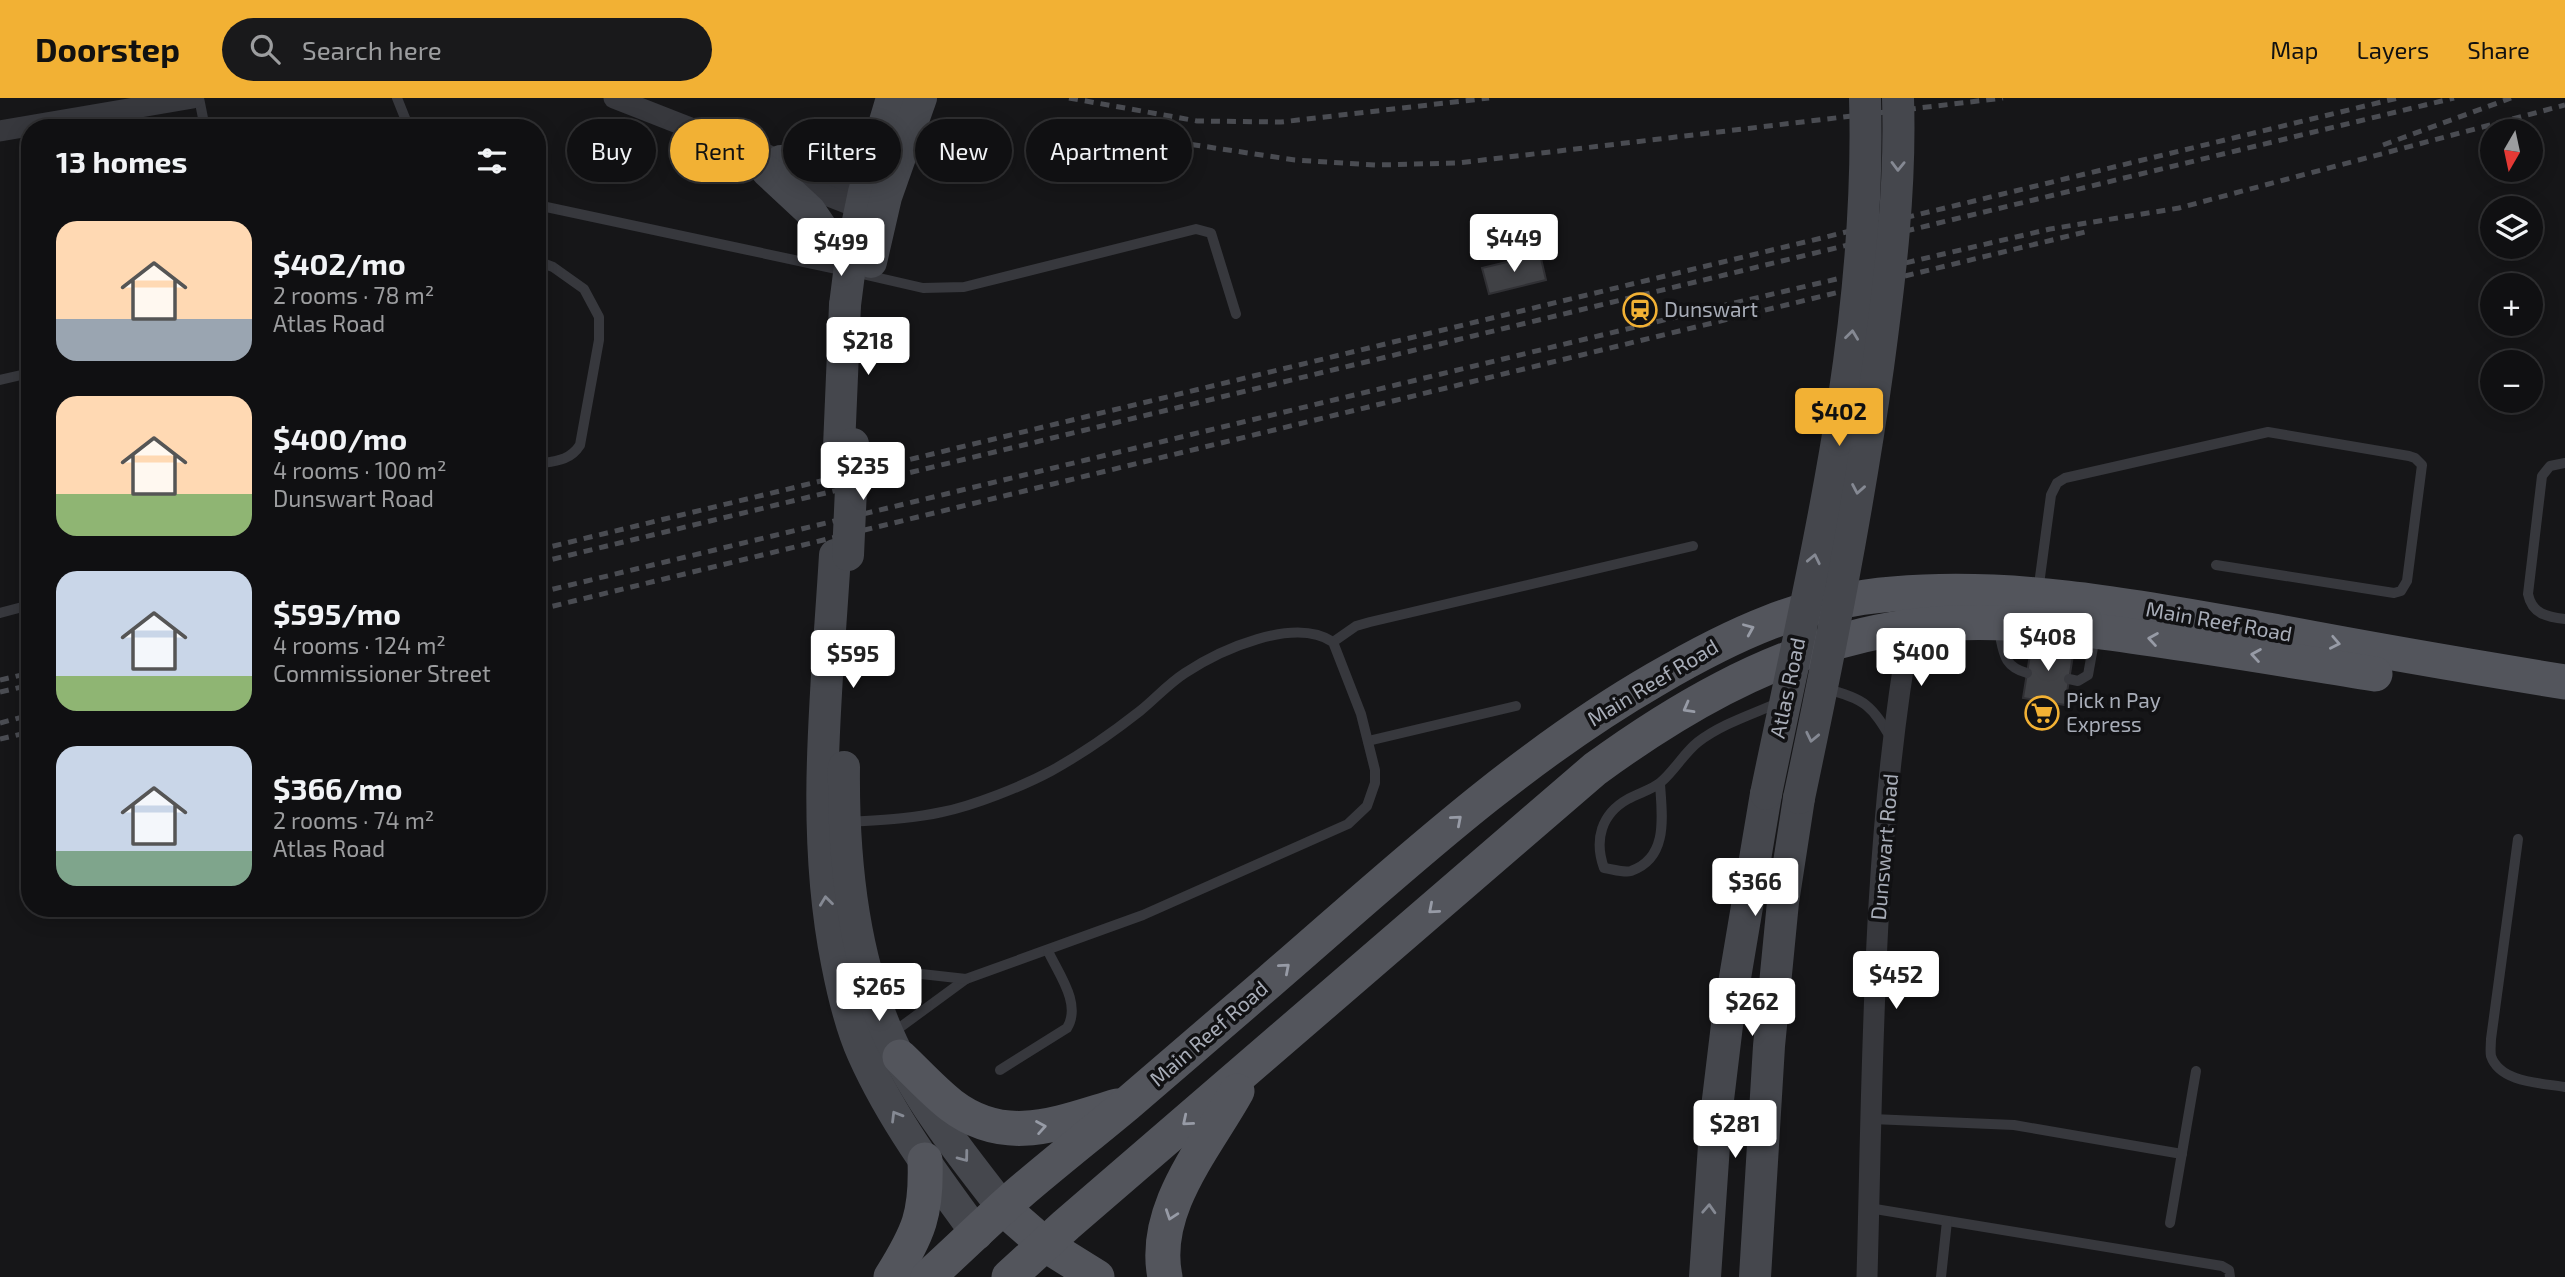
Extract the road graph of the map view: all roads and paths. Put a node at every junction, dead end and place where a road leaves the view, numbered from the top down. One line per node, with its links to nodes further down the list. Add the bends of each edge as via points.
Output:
1 (194, 98): 8 (street)
2 (199, 98): 9 (lane)
3 (397, 98): 10 (lane)
4 (614, 98): 13 (street)
5 (1866, 98): 66 (main road, Atlas Road, one-way to 5, bridge, via 1727,1025 1849,358 1861,245)
6 (1898, 98): 67 (main road, Atlas Road, one-way to 67, bridge, via 1889,284 1869,430 1783,902)
7 (898, 113): 13 (main road, via 838,156); 14 (main road)
8 (78, 119)
9 (203, 119)
10 (405, 119)
11 (21, 128): 12 (street)
12 (0, 131)
13 (774, 166): 14 (street); 17 (main road)
14 (873, 204): 17 (main road)
15 (546, 207): 18 (lane, via 923,288 964,287 1205,230 1211,233)
16 (546, 264): 21 (lane, via 584,289 599,317 580,445 566,459)
17 (852, 276): 41 (main road)
18 (1236, 314)
19 (21, 375): 20 (lane)
20 (0, 380)
21 (546, 462)
22 (2565, 463): 29 (lane, via 2550,466 2542,476 2528,594 2540,614)
23 (1693, 546): 32 (lane, via 1370,622)
24 (2216, 565): 27 (lane, via 2401,591 2407,580 2423,465 2409,456 2268,432 2065,478 2057,482 2051,495)
25 (21, 607): 28 (lane)
26 (1998, 608): 27 (main road, Main Reef Road); 30 (main road, Main Reef Road); 33 (lane, via 2008,664); 51 (main road, Main Reef Road, one-way to 26, via 1487,794 1629,694 1740,633 1777,618 1851,600 1934,591)
27 (2036, 609): 31 (main road, Main Reef Road); 35 (main road, Main Reef Road, one-way to 35, via 2182,615)
28 (0, 612)
29 (2565, 620)
30 (1910, 627): 39 (street, Dunswart Road); 47 (main road, Main Reef Road, one-way to 47, via 1815,648 1758,671 1648,730 1550,807)
31 (2096, 630): 34 (lane, via 2088,675 2078,681); 36 (main road, Main Reef Road, one-way to 31)
32 (1334, 642): 38 (lane); 41 (lane, via 1300,631 1227,650 1183,674 1087,749 1022,785 944,812)
33 (2027, 673)
34 (2068, 679)
35 (2565, 682)
36 (2565, 705)
37 (1516, 706): 38 (lane)
38 (1368, 741): 43 (lane, via 1375,783 1367,806 1348,824 1143,915)
39 (1894, 744): 40 (lane, via 1875,712 1863,702 1819,688 1726,726 1697,743); 52 (street, Dunswart Road, via 1877,939)
40 (1660, 784): 40 (lane, via 1661,839 1651,859 1630,872 1604,868 1599,853 1601,829 1610,813 1627,799)
41 (833, 823): 44 (main road); 54 (main road, one-way to 41, via 879,1087 849,1016 828,918)
42 (2518, 839): 50 (lane, via 2491,1056 2511,1076)
43 (1048, 951): 45 (lane); 48 (lane, via 1071,1000 1072,1021)
44 (865, 968): 45 (lane); 46 (main road)
45 (966, 979): 46 (lane)
46 (894, 1046): 51 (main road, one-way to 51, via 951,1105 982,1124 1026,1129 1054,1125); 55 (main road, one-way to 55, via 930,1111)
47 (1249, 1069): 60 (main road, Main Reef Road, one-way to 60); 65 (main road, one-way to 65, via 1181,1187 1163,1244)
48 (1000, 1070)
49 (2196, 1071): 53 (lane)
50 (2565, 1087)
51 (1130, 1102): 55 (main road, Main Reef Road)
52 (1872, 1119): 53 (lane, via 2014,1125); 56 (street, Dunswart Road)
53 (2182, 1154): 58 (lane)
54 (925, 1160): 59 (main road); 62 (main road, via 926,1187 917,1234)
55 (1003, 1208): 59 (main road, Main Reef Road); 60 (main road)
56 (1869, 1208): 57 (lane); 68 (street, Dunswart Road)
57 (1947, 1221): 69 (lane); 70 (lane, via 2222,1266)
58 (2169, 1223)
59 (976, 1234): 61 (main road); 63 (main road, Main Reef Road)
60 (1044, 1244): 61 (main road, Main Reef Road); 64 (main road)
61 (1016, 1275)
62 (891, 1277)
63 (928, 1277)
64 (1097, 1277)
65 (1165, 1277)
66 (1705, 1277)
67 (1755, 1277)
68 (1867, 1277)
69 (1941, 1277)
70 (2230, 1277)

